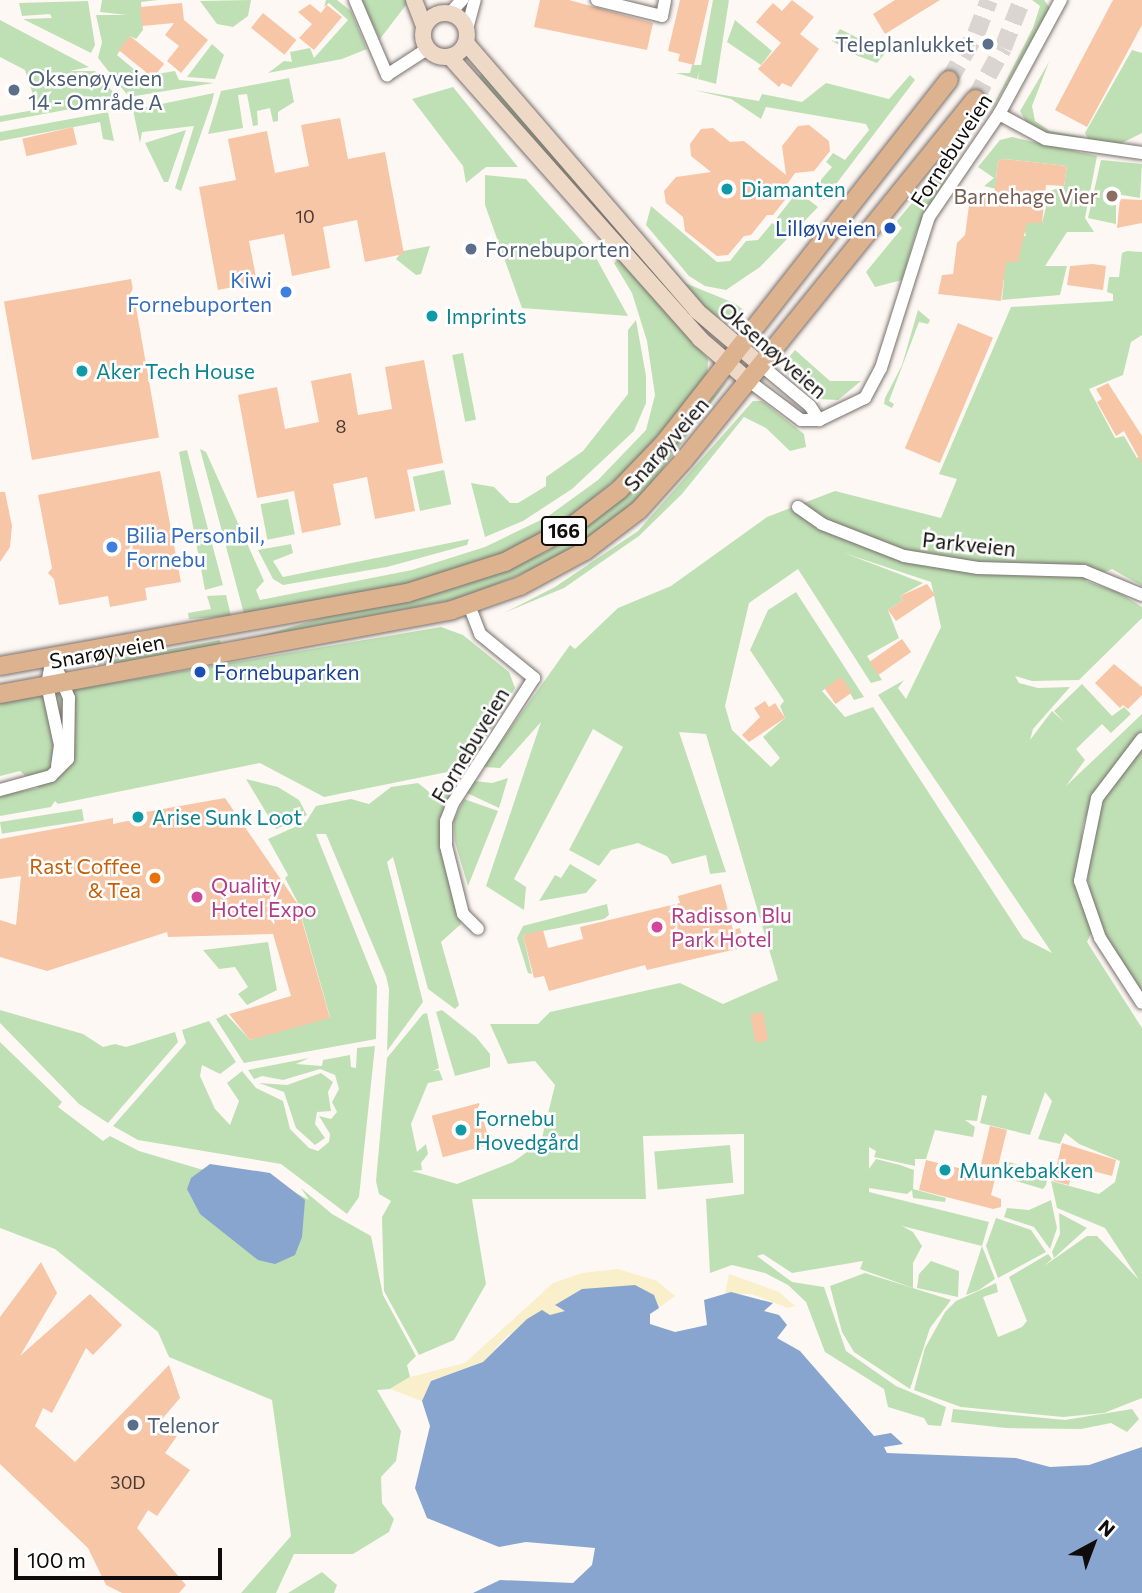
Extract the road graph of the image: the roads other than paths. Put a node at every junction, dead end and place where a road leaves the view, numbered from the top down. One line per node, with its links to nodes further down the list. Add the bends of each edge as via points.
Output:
1 (355, 0): 12 (street, via 387,75)
2 (414, 0): 10 (street)
3 (429, 0): 9 (street)
4 (462, 0): 9 (street)
5 (475, 0): 11 (street)
6 (599, 0): 7 (street, via 662,16)
7 (664, 0)
8 (1061, 0): 16 (street, Fornebuveien)
9 (445, 13): 10 (street); 11 (street)
10 (424, 26): 12 (street)
11 (467, 36): 13 (street); 18 (street, Oksenøyveien, via 697,311)
12 (427, 48): 13 (street)
13 (450, 57): 19 (street, Oksenøyveien)
14 (949, 80): 18 (main road, Snarøyveien / 166)
15 (975, 99): 20 (main road, Snarøyveien / 166)
16 (999, 114): 17 (street, via 1045,139); 22 (street, Fornebuveien, via 929,217 874,384 853,408)
17 (1140, 150)
18 (740, 349): 19 (main road, Snarøyveien / 166); 20 (street, Oksenøyveien)
19 (727, 365): 21 (street, Oksenøyveien); 26 (main road, Snarøyveien / 166, via 627,483 540,545 440,585)
20 (762, 366): 21 (main road, Snarøyveien / 166); 22 (street, Oksenøyveien, via 810,406)
21 (749, 381): 22 (street, Oksenøyveien, via 801,419); 25 (main road, Snarøyveien / 166, via 661,487 615,530 556,569)
22 (819, 420)
23 (798, 508): 24 (street, Parkveien, via 822,524 904,556 978,568 1084,571)
24 (1142, 595)
25 (469, 605): 28 (main road, Snarøyveien / 166); 34 (street, Fornebuveien, via 480,635 534,678 446,821 446,846 464,914)
26 (52, 657): 27 (main road, Snarøyveien / 166); 28 (street); 29 (street)
27 (0, 666)
28 (66, 682): 29 (main road, Snarøyveien / 166); 32 (street, via 72,725 68,759 51,776)
29 (47, 685): 30 (main road, Snarøyveien / 166); 32 (street, via 61,755 51,772)
30 (0, 694)
31 (1142, 739): 35 (street, via 1097,798 1080,881 1100,938)
32 (31, 783): 33 (street)
33 (0, 790)
34 (478, 929)
35 (1142, 1003)

